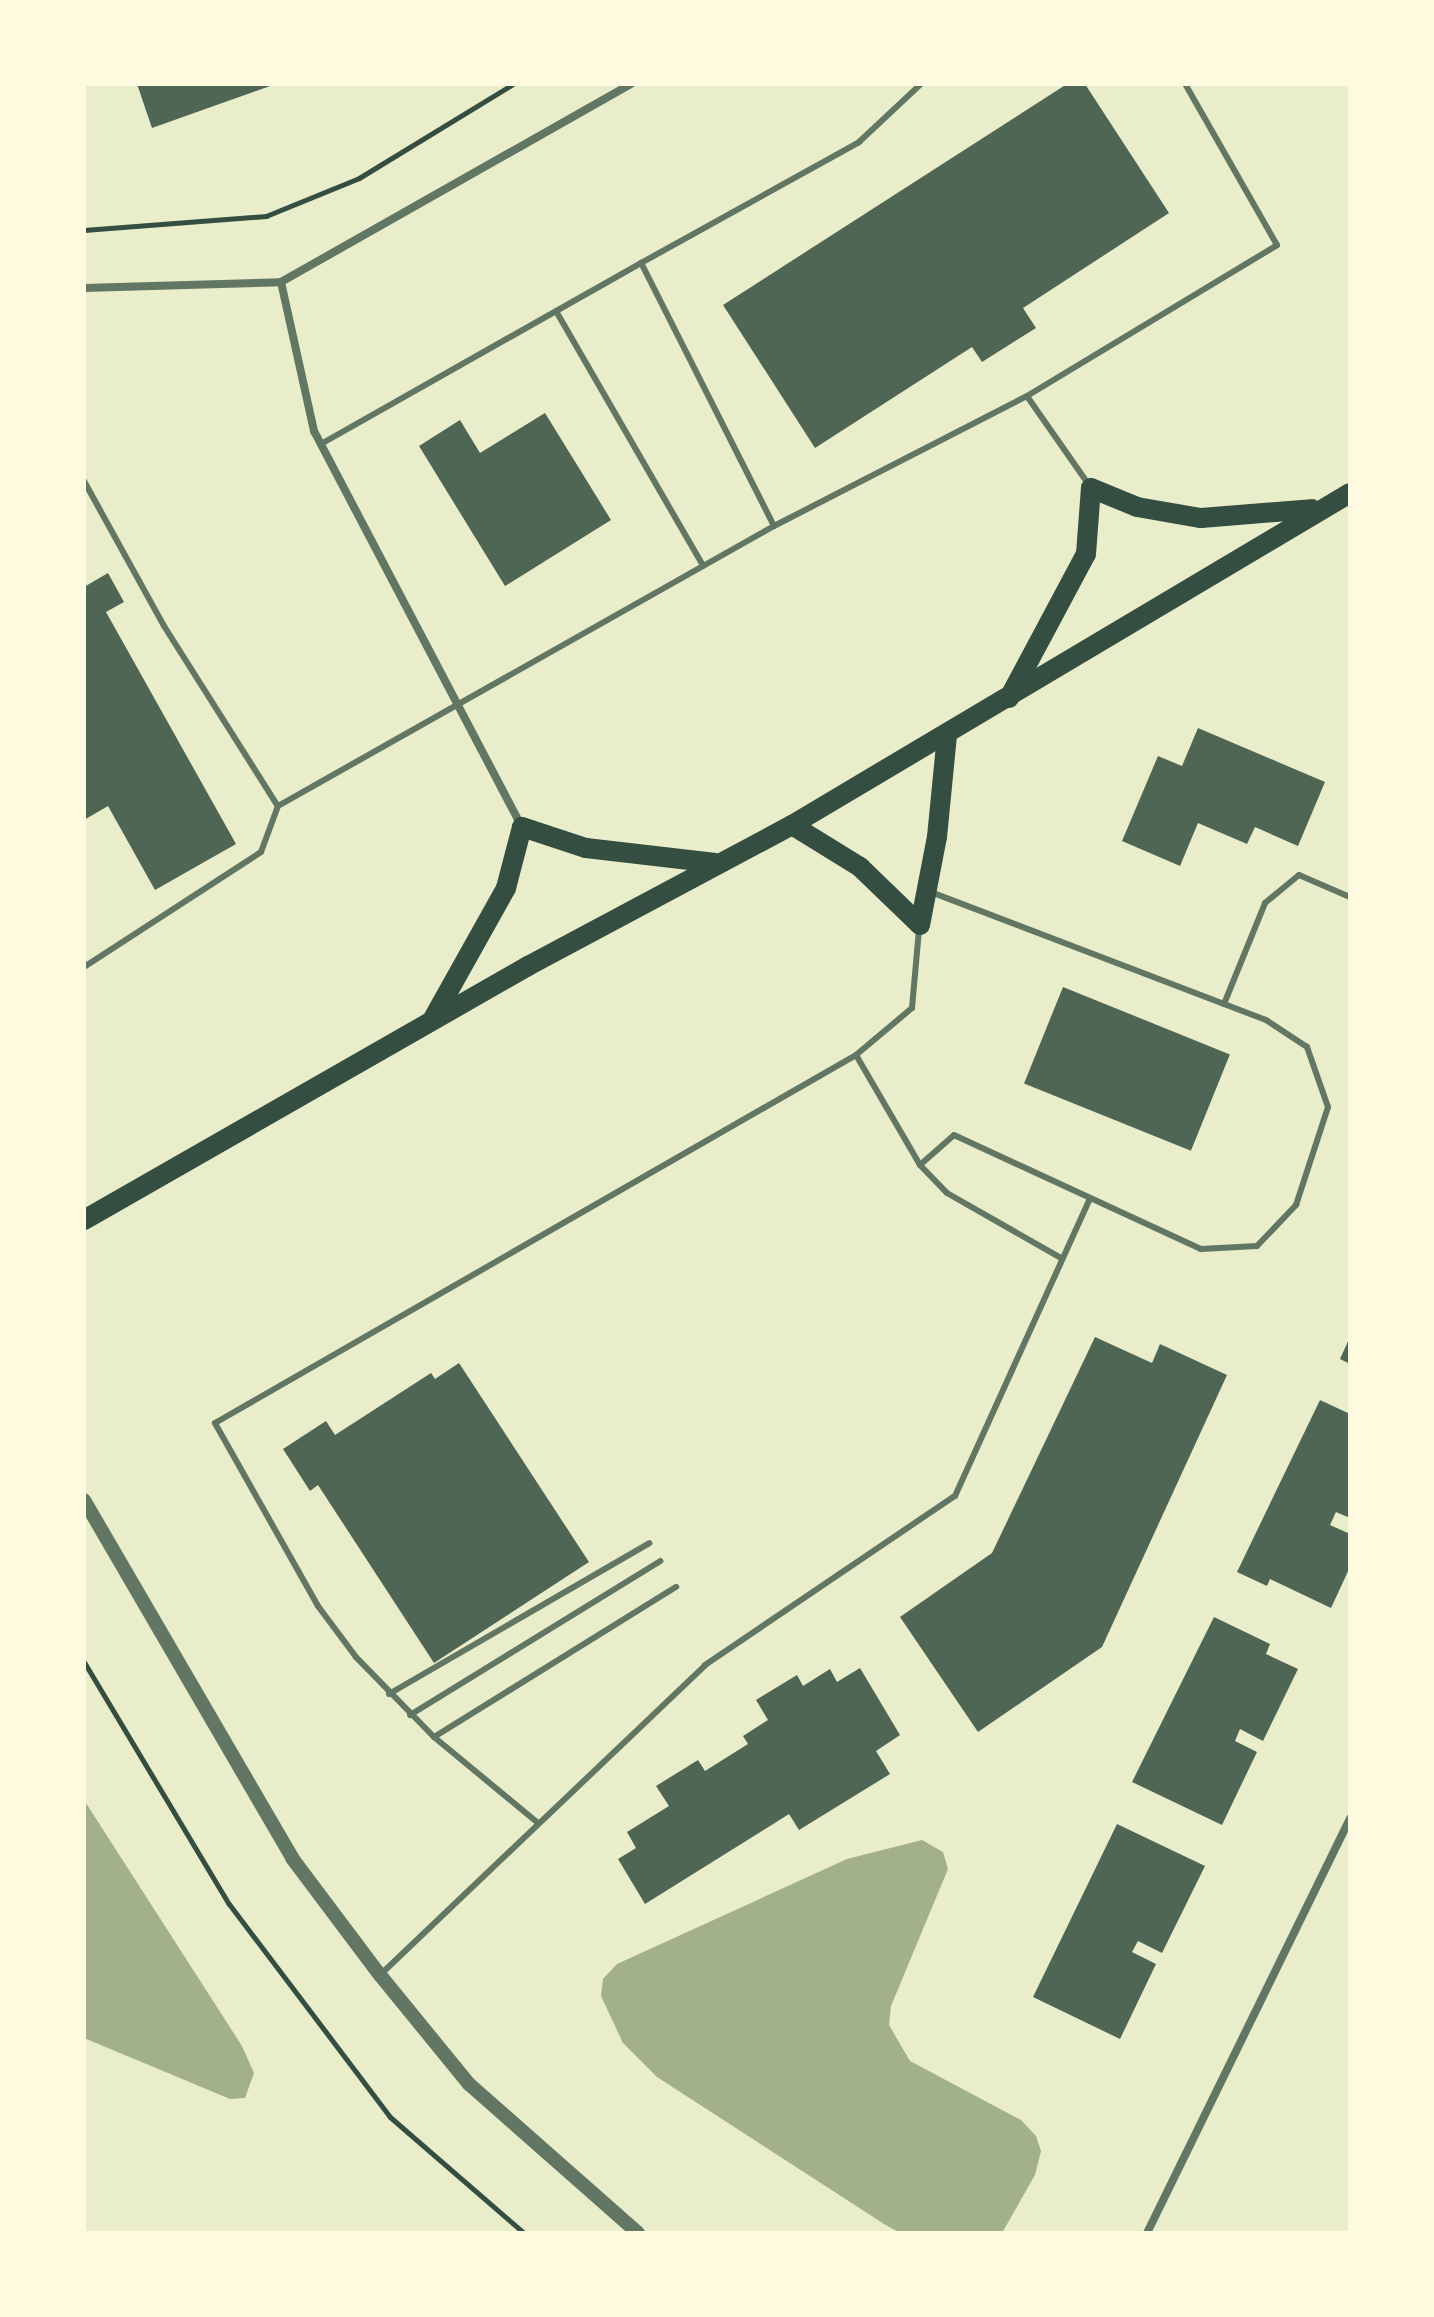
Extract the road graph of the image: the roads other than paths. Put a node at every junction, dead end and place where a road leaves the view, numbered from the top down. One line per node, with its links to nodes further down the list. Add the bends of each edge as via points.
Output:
1 (631, 84): 5 (street)
2 (921, 84): 4 (lane, via 859,142)
3 (1185, 84): 8 (lane, via 1277,245)
4 (641, 263): 7 (lane); 14 (lane)
5 (281, 282): 6 (street); 9 (street)
6 (84, 288)
7 (556, 311): 9 (lane); 15 (lane)
8 (1027, 396): 11 (lane); 14 (lane)
9 (321, 444): 17 (street)
10 (84, 481): 19 (lane, via 164,626)
11 (1091, 488): 13 (main road, via 1137,507 1201,518); 16 (main road, via 1086,554)
12 (1350, 493): 13 (main road)
13 (1316, 509): 16 (main road)
14 (774, 526): 15 (lane)
15 (703, 566): 17 (lane)
16 (1009, 699): 18 (main road)
17 (457, 706): 19 (lane); 21 (street)
18 (947, 735): 20 (main road); 23 (main road)
19 (278, 806): 26 (lane, via 261,852)
20 (792, 825): 22 (main road); 25 (main road, via 860,867)
21 (522, 827): 22 (main road, via 586,848); 28 (main road, via 506,888)
22 (715, 863): 28 (main road)
23 (927, 890): 25 (main road); 27 (lane)
24 (1350, 897): 27 (lane, via 1299,875 1265,903)
25 (920, 925): 29 (lane, via 912,1008)
26 (84, 967)
27 (1224, 1004): 31 (lane, via 1266,1020 1307,1047 1328,1107 1296,1205 1257,1246 1201,1249)
28 (432, 1021): 32 (main road)
29 (856, 1055): 30 (lane); 38 (lane, via 215,1423 318,1606)
30 (920, 1165): 31 (lane, via 954,1135); 33 (lane, via 982,1218)
31 (1090, 1198): 33 (lane)
32 (84, 1220)
33 (1061, 1258): 42 (lane, via 955,1496 705,1665)
34 (84, 1500): 43 (street, via 292,1858)
35 (649, 1543): 38 (lane)
36 (660, 1561): 39 (lane)
37 (676, 1587): 40 (lane)
38 (389, 1694): 39 (lane)
39 (410, 1715): 40 (lane)
40 (434, 1737): 42 (lane)
41 (1350, 1818): 45 (street)
42 (538, 1823): 43 (lane)
43 (380, 1975): 44 (street, via 469,2084)
44 (638, 2233)
45 (1147, 2233)

